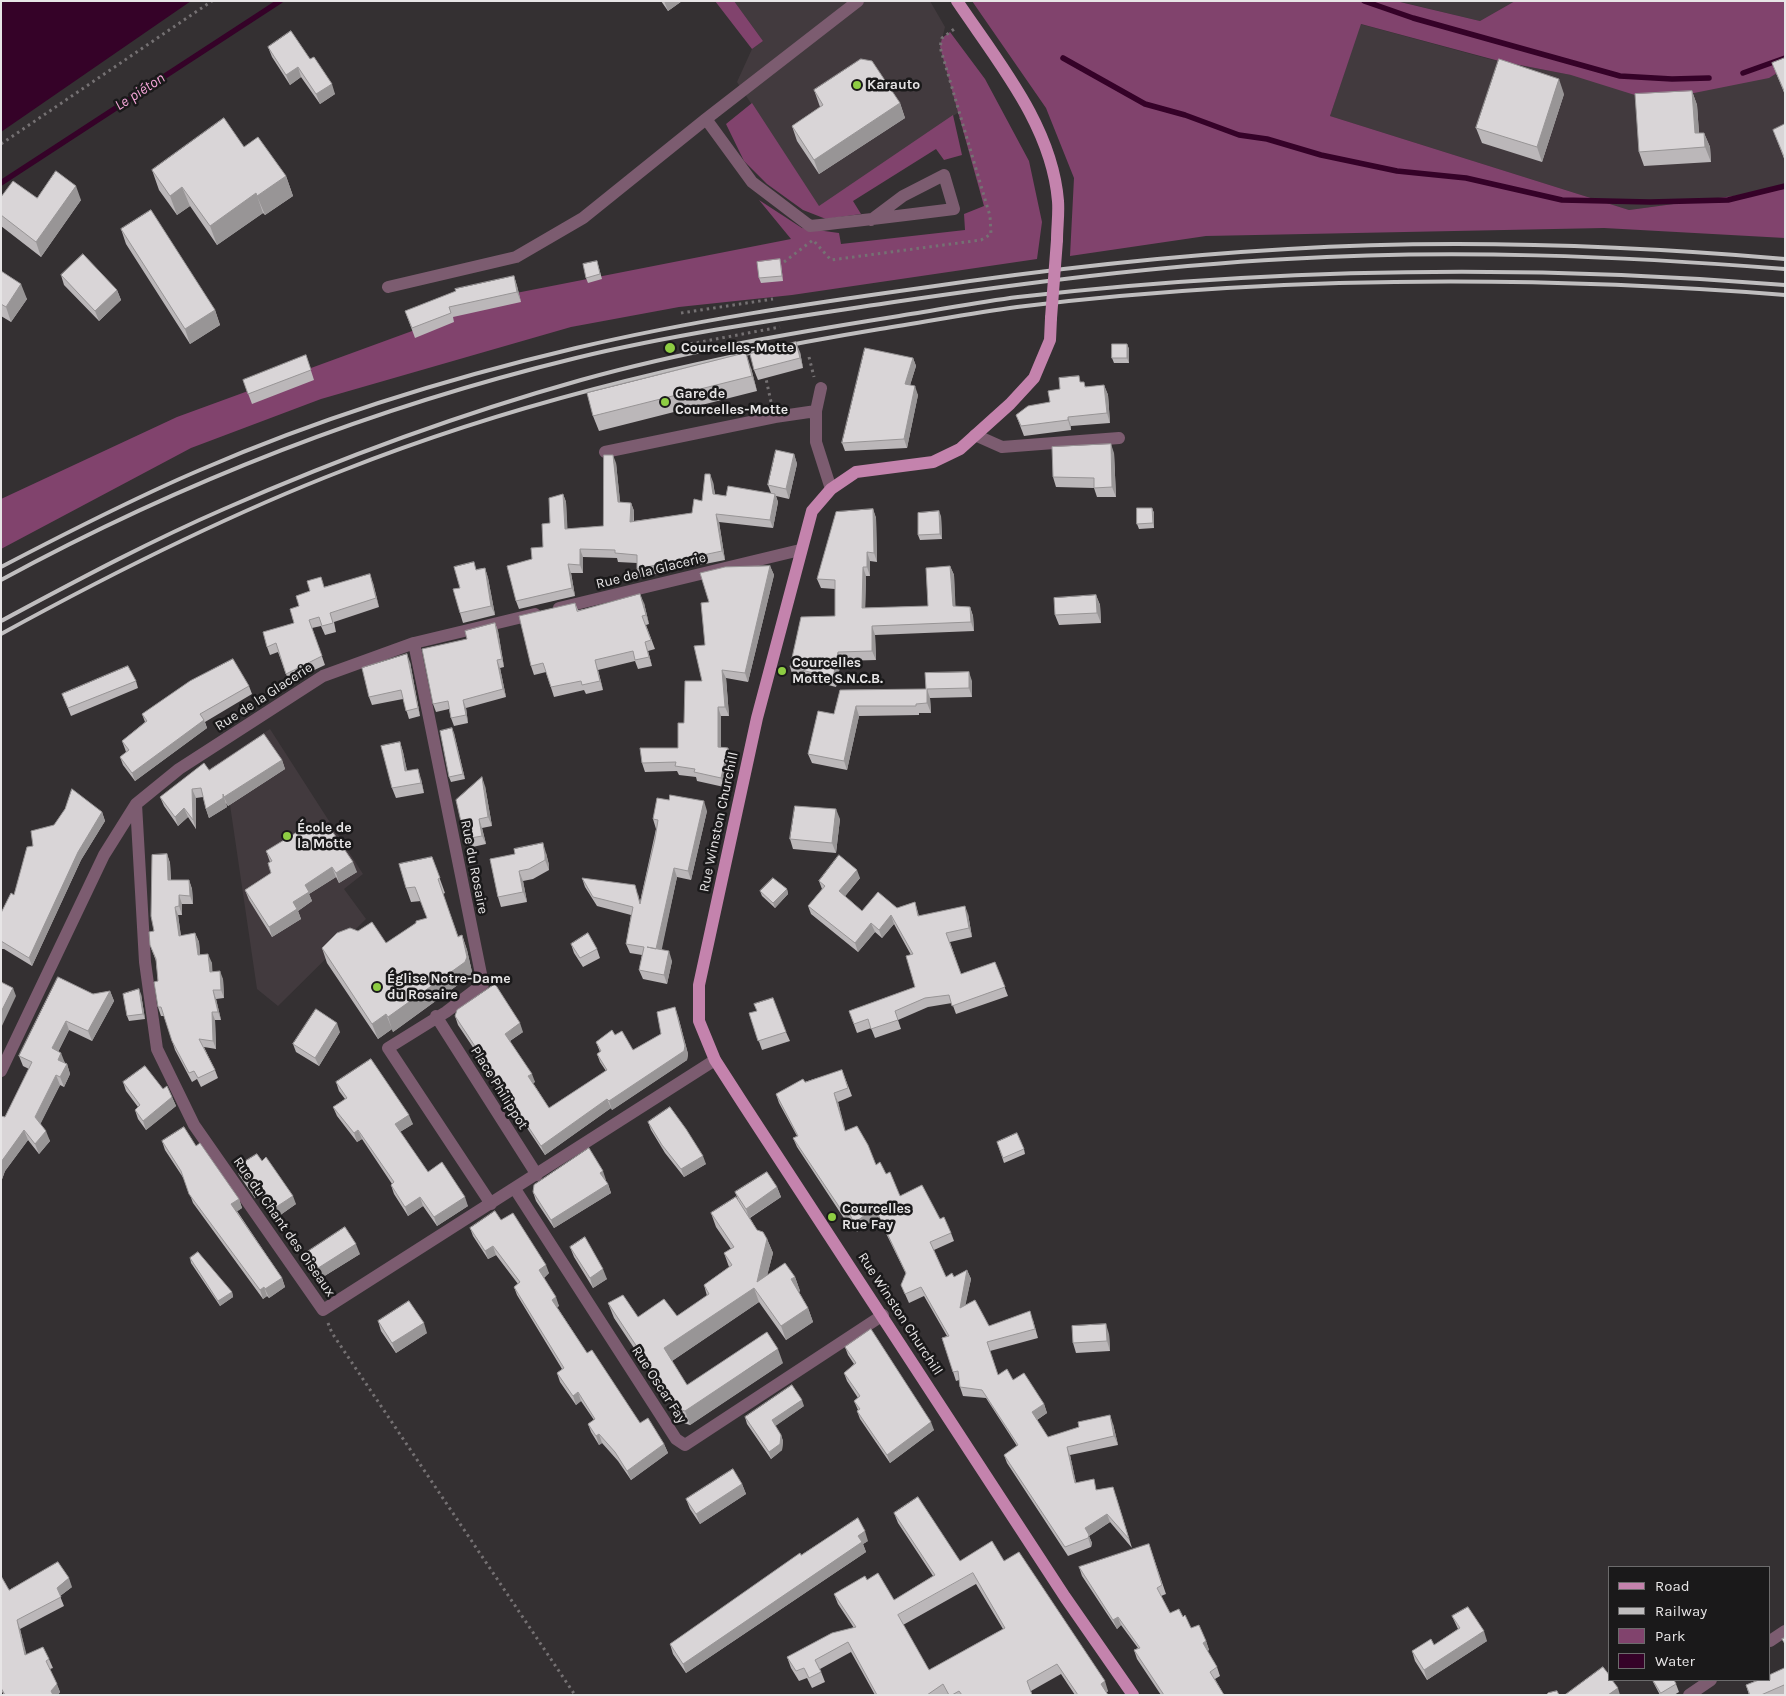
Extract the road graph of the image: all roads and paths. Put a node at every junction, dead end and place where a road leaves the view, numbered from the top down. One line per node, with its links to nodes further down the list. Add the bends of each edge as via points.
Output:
1 (212, 1): 5 (path)
2 (858, 1): 4 (street)
3 (957, 1): 19 (main road, Rue Winston Churchill, bridge, via 1034,121 1049,158 1058,201 1050,340 1034,378)
4 (706, 119): 6 (street, via 752,182 810,226); 9 (street, via 584,218 516,257)
5 (1, 144)
6 (871, 220): 6 (street, via 954,209 944,175 903,196)
7 (813, 240): 8 (path)
8 (784, 262)
9 (388, 288)
10 (773, 299): 11 (path)
11 (681, 313)
12 (780, 327): 13 (path)
13 (684, 345)
14 (809, 357): 16 (path)
15 (764, 368): 18 (path)
16 (818, 385): 17 (street)
17 (816, 411): 18 (street); 22 (street, via 816,442)
18 (775, 418): 21 (street)
19 (975, 436): 20 (street, via 1002,447); 22 (main road, Rue Winston Churchill, via 960,449 933,462 856,472)
20 (1119, 438)
21 (605, 452)
22 (830, 489): 23 (main road, Rue Winston Churchill, via 812,511)
23 (800, 550): 24 (street, Rue de la Glacerie); 27 (main road, Rue Winston Churchill, via 757,718 699,985 699,1021)
24 (414, 643): 25 (street, Rue de la Glacerie, via 323,676 179,769); 26 (street, Rue du Rosaire, via 482,984)
25 (136, 804): 28 (street, Rue de la Glacerie, via 104,855); 32 (street, Rue du Chant des Oiseaux, via 145,962 157,1049 194,1125)
26 (436, 1016): 29 (street, Place Philippot); 31 (street, Rue du Rosaire, via 388,1048)
27 (715, 1060): 29 (street, Rue du Chant des Oiseaux); 33 (main road, Rue Winston Churchill)
28 (1, 1071)
29 (537, 1175): 30 (street, Rue du Chant des Oiseaux)
30 (515, 1189): 31 (street, Rue du Chant des Oiseaux); 33 (street, Rue Oscar Fay, via 676,1439 685,1445)
31 (491, 1204): 32 (street, Rue du Chant des Oiseaux)
32 (323, 1310): 37 (path, via 332,1332)
33 (883, 1315): 38 (main road, Rue Winston Churchill)
34 (1785, 1631): 35 (street)
35 (1771, 1639)
36 (1710, 1681): 39 (street)
37 (575, 1695)
38 (1133, 1695)
39 (1689, 1695)

